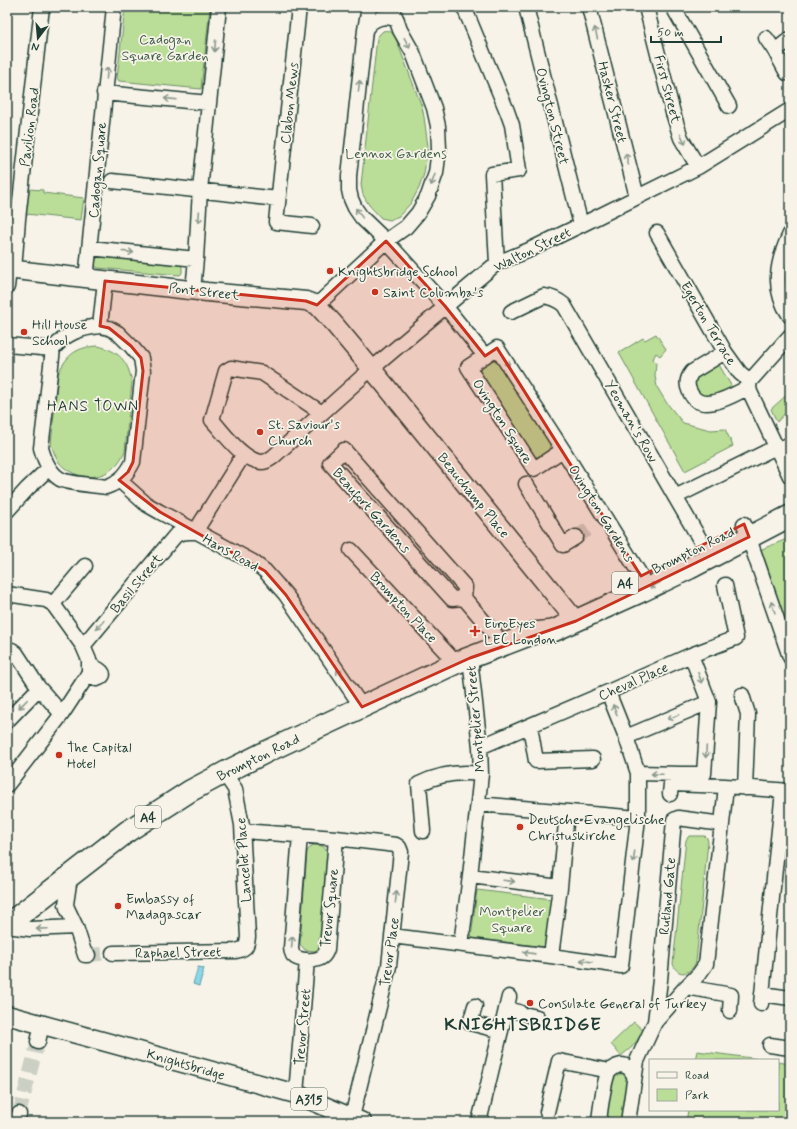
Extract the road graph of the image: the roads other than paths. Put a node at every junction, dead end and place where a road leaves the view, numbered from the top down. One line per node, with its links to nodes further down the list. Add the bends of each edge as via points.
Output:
1 (42, 7): 26 (street, Pavilion Road)
2 (114, 7): 17 (street, Cadogan Square, one-way to 2)
3 (219, 7): 18 (street, one-way to 18)
4 (299, 7): 25 (street, Clabon Mews)
5 (369, 7): 12 (street)
6 (464, 7): 34 (street, via 512,125 519,170 492,174)
7 (526, 7): 27 (street, Ovington Street)
8 (589, 7): 24 (street, Hasker Street, one-way to 8)
9 (646, 7): 21 (street, First Street, one-way to 21, via 681,138)
10 (673, 7): 19 (street)
11 (395, 13): 12 (street, via 389,18 371,22); 31 (street, one-way to 31, via 434,108 439,149 436,173 428,196 406,227)
12 (365, 30): 31 (street, one-way to 12, via 362,218 355,208 349,190)
13 (766, 38): 15 (street)
14 (790, 38): 15 (street)
15 (775, 52): 16 (street)
16 (787, 73)
17 (104, 93): 18 (street, one-way to 17); 32 (street, Cadogan Square)
18 (209, 103): 23 (street)
19 (729, 106)
20 (790, 110): 21 (street, Walton Street)
21 (698, 167): 24 (street, Walton Street)
22 (112, 181): 23 (street)
23 (200, 190): 25 (street); 33 (street, one-way to 33)
24 (637, 197): 27 (street, Walton Street)
25 (278, 199): 28 (street, Clabon Mews, via 276,222)
26 (13, 218): 35 (street, Pavilion Road)
27 (581, 225): 34 (street, Walton Street)
28 (312, 226)
29 (657, 233): 47 (street, Egerton Terrace)
30 (790, 234): 42 (street, via 781,259 778,282 782,301)
31 (386, 241): 39 (street); 40 (street)
32 (90, 248): 33 (street, one-way to 33); 36 (street, Cadogan Square)
33 (196, 259): 38 (street)
34 (497, 263): 40 (street, Walton Street)
35 (9, 274): 36 (main road, Pont Street)
36 (86, 279): 37 (main road, Pont Street)
37 (105, 281): 38 (main road, Pont Street); 43 (street)
38 (193, 290): 39 (main road, Pont Street, via 306,301)
39 (317, 305): 49 (main road)
40 (445, 306): 48 (street, Ovington Square); 49 (street, Walton Street)
41 (511, 312): 59 (street, Yeoman's Row, via 544,296 564,305)
42 (790, 316)
43 (100, 326): 46 (street, via 87,327 70,334); 57 (street, via 118,333 131,346 141,358 143,371 133,462 128,472)
44 (790, 336): 50 (street)
45 (7, 345): 46 (street)
46 (53, 349): 55 (street, via 42,448)
47 (725, 352): 50 (street, Egerton Terrace); 50 (street, via 688,376 687,383 692,396 704,403 719,402)
48 (485, 356): 53 (street, Ovington Square, one-way to 53, via 497,348); 53 (street, Ovington Square, via 468,367 534,469)
49 (371, 369): 51 (street, Walton Street); 73 (main road, Beauchamp Place)
50 (750, 384): 52 (street, Egerton Terrace, via 750,392)
51 (322, 413): 54 (street, Walton Street, via 268,460 262,462); 54 (street, via 262,373 231,368 226,371 212,420)
52 (781, 447): 56 (street, Egerton Terrace); 59 (street)
53 (563, 450): 68 (street, Ovington Gardens, via 600,523)
54 (244, 454): 63 (street)
55 (49, 468): 57 (street, via 66,482 106,487); 60 (street)
56 (790, 476)
57 (119, 480): 63 (street, Hans Road, via 146,504)
58 (526, 484): 64 (street, via 563,545)
59 (676, 497): 66 (street, Yeoman's Row)
60 (7, 511)
61 (790, 514): 62 (highway, Brompton Road / A4)
62 (747, 531): 66 (highway, Brompton Road / A4); 78 (street, one-way to 62)
63 (195, 532): 75 (street, Basil Street, one-way to 75, via 184,532 175,536); 84 (street, Hans Road, one-way to 63, via 286,595 265,571 253,562)
64 (576, 537)
65 (351, 550): 79 (street, Brompton Place)
66 (707, 551): 68 (highway, Brompton Road / A4); 73 (highway, Brompton Road / A4, one-way to 73, via 642,591)
67 (85, 566): 72 (street)
68 (641, 576): 73 (highway, Brompton Road / A4)
69 (725, 585): 77 (street, Cheval Place, via 736,638)
70 (7, 594): 72 (street, via 46,600)
71 (464, 598): 71 (street, Beaufort Gardens, via 465,587 344,450 330,463 452,599); 74 (street, Beaufort Gardens)
72 (53, 604): 75 (street)
73 (571, 615): 74 (highway, Brompton Road / A4, via 544,620 534,633)
74 (503, 644): 79 (highway, Brompton Road / A4)
75 (83, 646): 85 (street, via 89,667)
76 (7, 650): 80 (street, via 16,653)
77 (691, 655): 81 (street, Cheval Place); 83 (street, one-way to 83)
78 (790, 657)
79 (463, 661): 84 (highway, Brompton Road / A4); 89 (street, Montpelier Street)
80 (39, 688): 85 (street); 86 (street, one-way to 86)
81 (608, 692): 87 (street, Cheval Place); 88 (street, one-way to 81)
82 (742, 695): 96 (street, via 748,714)
83 (709, 702): 88 (street, one-way to 88); 92 (street, one-way to 92, via 704,774)
84 (362, 707): 91 (highway, Brompton Road / A4)
85 (62, 714): 94 (street)
86 (7, 721)
87 (530, 726): 89 (street, Cheval Place); 90 (street, via 536,761)
88 (626, 737): 92 (street)
89 (480, 747): 93 (street, Montpelier Street)
90 (593, 759)
91 (224, 773): 103 (street, Lancelot Place, via 235,788); 108 (highway, Brompton Road / A4, via 146,818)
92 (638, 773): 101 (street)
93 (481, 774): 99 (street, Montpelier Street); 104 (street, via 452,773 419,784)
94 (7, 785)
95 (726, 786): 96 (street); 98 (street, via 671,784); 102 (street, Rutland Gate)
96 (745, 788): 97 (street)
97 (786, 791): 120 (street, via 761,999)
98 (670, 794)
99 (478, 804): 100 (street); 107 (street, Montpelier Street)
100 (567, 812): 101 (street); 109 (street)
101 (638, 818): 117 (street, one-way to 117, via 621,966)
102 (722, 824): 119 (street, Rutland Gate, via 706,964); 125 (street, Rutland Gate, via 678,818 674,820)
103 (243, 831): 105 (street); 114 (street, Lancelot Place, via 248,937)
104 (423, 831)
105 (300, 835): 106 (street); 118 (street, Trevor Square, one-way to 105, via 294,956 291,948)
106 (336, 838): 112 (street, Trevor Place, one-way to 106, via 401,852 399,847); 118 (street, Trevor Square, via 327,949 320,959)
107 (470, 876): 109 (street, one-way to 109); 113 (street)
108 (70, 877): 110 (highway, Brompton Road / A4); 111 (street, via 66,904)
109 (560, 887): 117 (street)
110 (7, 926): 111 (street, one-way to 110, via 30,929)
111 (76, 927): 116 (street)
112 (392, 936): 113 (street); 135 (street, Trevor Place, via 389,966)
113 (461, 944): 117 (street, one-way to 113)
114 (243, 950): 115 (street, Raphael Street)
115 (113, 953)
116 (87, 955)
117 (551, 956)
118 (307, 960): 133 (street, Trevor Street)
119 (686, 987): 123 (street, via 731,995); 125 (street, Rutland Gate)
120 (790, 998)
121 (474, 1006): 127 (street, via 470,1024)
122 (520, 1010): 127 (street)
123 (730, 1011)
124 (7, 1014): 126 (main road, Knightsbridge / A315)
125 (654, 1022): 132 (street, Rutland Gate, via 637,1061)
126 (42, 1024): 128 (street); 133 (main road, Knightsbridge / A315)
127 (501, 1031): 136 (street)
128 (38, 1042)
129 (770, 1045): 130 (street)
130 (790, 1048)
131 (610, 1071): 132 (street, via 622,1065 628,1067); 134 (street, via 559,1061); 137 (street, via 606,1078)
132 (634, 1076): 138 (street, Rutland Gate)
133 (296, 1094): 135 (main road, Knightsbridge / A315)
134 (547, 1112)
135 (357, 1120)
136 (479, 1122)
137 (598, 1122)
138 (628, 1122)

